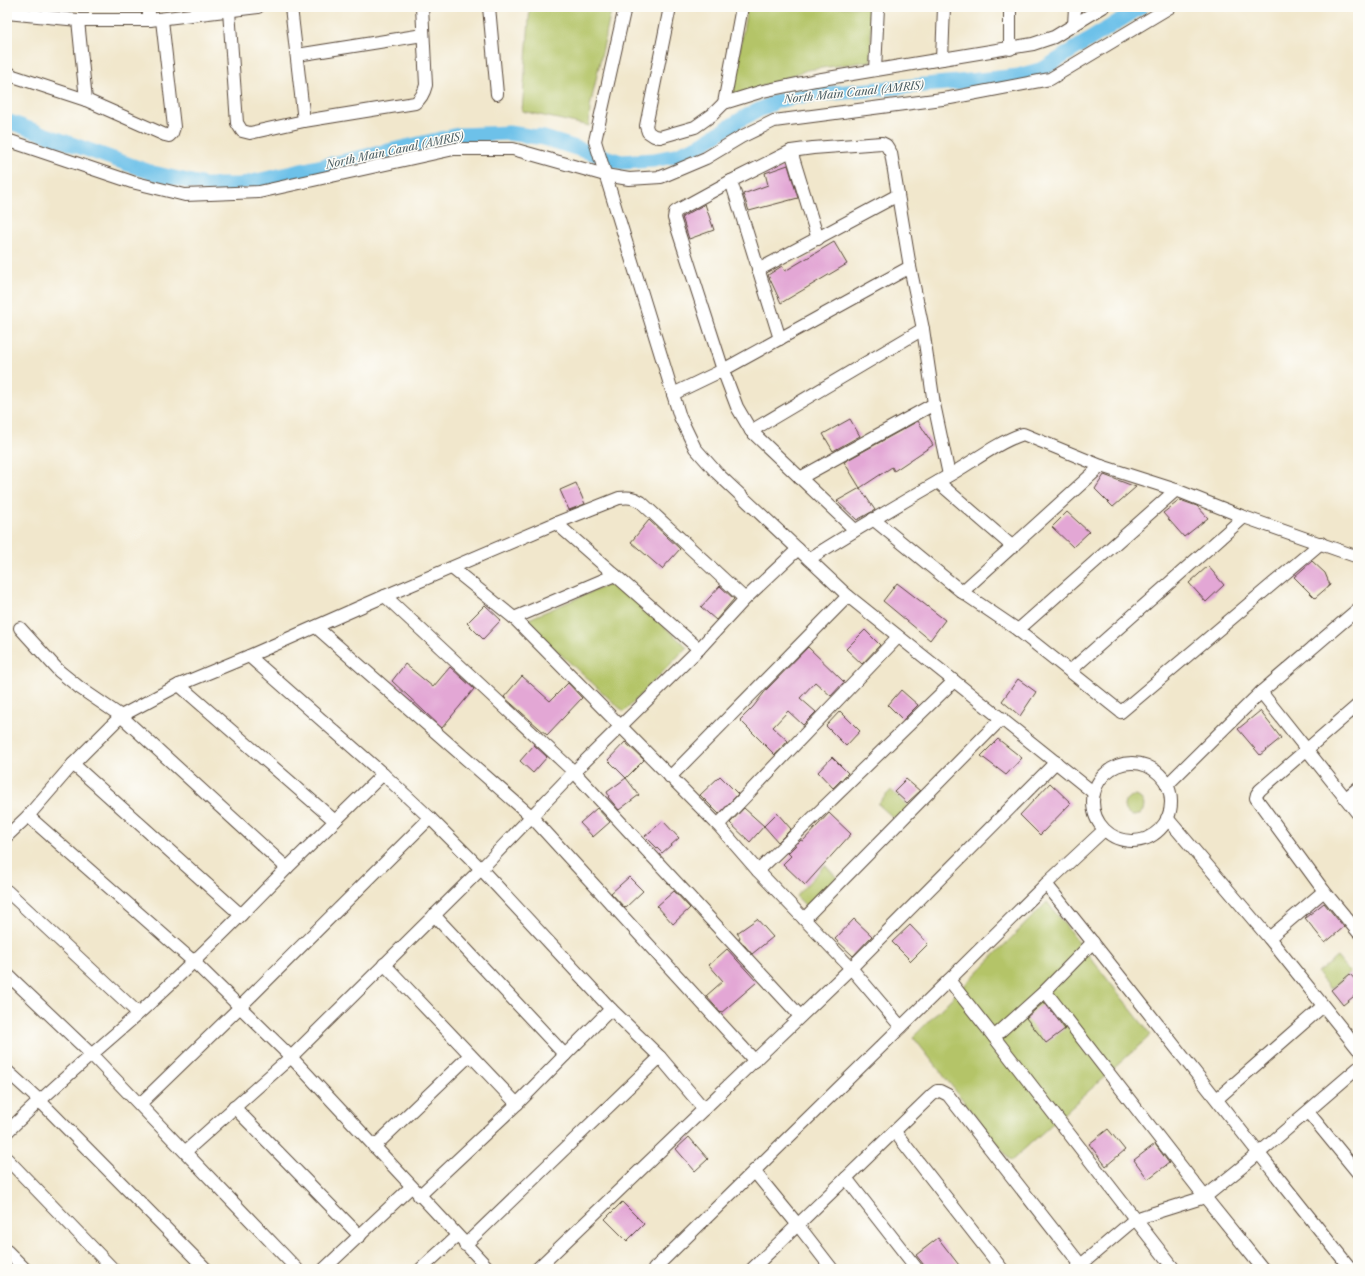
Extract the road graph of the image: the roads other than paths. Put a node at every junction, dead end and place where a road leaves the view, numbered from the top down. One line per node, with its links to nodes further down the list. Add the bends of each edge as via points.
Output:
1 (148, 7): 18 (street)
2 (258, 7): 15 (street)
3 (291, 7): 22 (street)
4 (422, 7): 20 (street)
5 (489, 7): 26 (street)
6 (625, 7): 32 (street, via 595,141)
7 (670, 7): 28 (street, via 646,126 648,132 660,137 695,127)
8 (742, 7): 28 (street)
9 (878, 7): 24 (street)
10 (944, 7): 23 (street)
11 (1010, 7): 21 (street)
12 (1075, 7): 19 (street)
13 (1103, 7): 19 (street)
14 (1170, 7): 32 (street, via 1050,79 950,98 774,121 706,158 661,177 629,179)
15 (229, 11): 18 (street); 29 (street, via 238,126 242,131 250,133)
16 (7, 13): 17 (street)
17 (78, 20): 18 (street); 27 (street)
18 (156, 20): 27 (street, via 174,127 172,133 169,136 164,135)
19 (1074, 25): 21 (street, via 1054,37)
20 (423, 35): 22 (street); 29 (street, via 426,85 415,104)
21 (1010, 49): 23 (street)
22 (297, 55): 29 (street)
23 (942, 59): 24 (street)
24 (875, 70): 28 (street, via 763,91)
25 (7, 71): 27 (street, via 13,76)
26 (497, 94)
27 (86, 100)
28 (724, 103)
29 (304, 121)
30 (7, 140): 32 (street, via 132,182 185,195 259,192 454,149 512,149)
31 (791, 151): 33 (street); 34 (street, via 884,144 891,153); 35 (street)
32 (604, 171): 41 (street)
33 (731, 181): 37 (street); 40 (street, via 680,209 674,218)
34 (898, 195): 35 (street); 36 (street)
35 (818, 239): 37 (street)
36 (910, 267): 38 (street); 39 (street)
37 (758, 270): 39 (street)
38 (923, 329): 42 (street); 43 (street)
39 (780, 339): 40 (street)
40 (723, 370): 41 (street); 43 (street, via 737,407)
41 (673, 394): 55 (street, via 695,448 717,473)
42 (934, 404): 45 (street); 46 (street)
43 (751, 431): 46 (street)
44 (1101, 466): 45 (street, via 1023,434 1011,438); 48 (street); 54 (street)
45 (949, 475): 47 (street)
46 (800, 478): 52 (street)
47 (938, 482): 50 (street); 54 (street)
48 (1176, 490): 49 (street); 68 (street)
49 (1244, 517): 53 (street); 72 (street)
50 (873, 519): 52 (street); 60 (street)
51 (556, 523): 58 (street); 59 (street); 63 (street, via 620,498 635,499)
52 (855, 530): 57 (street)
53 (1321, 543): 56 (street); 72 (street, via 1121,712)
54 (1013, 547): 60 (street)
55 (798, 549): 57 (street); 63 (street)
56 (1358, 557)
57 (809, 559): 62 (street)
58 (452, 568): 61 (street); 65 (street)
59 (615, 576): 65 (street); 70 (street)
60 (962, 592): 68 (street)
61 (385, 596): 66 (street); 83 (street)
62 (848, 596): 69 (street); 85 (street)
63 (745, 599): 70 (street)
64 (1358, 609): 75 (street)
65 (514, 618): 79 (street)
66 (316, 627): 71 (street); 92 (street)
67 (20, 628): 77 (street, via 59,671)
68 (1018, 630): 72 (street)
69 (898, 637): 73 (street); 96 (street)
70 (699, 650): 79 (street)
71 (249, 656): 74 (street); 84 (street)
72 (1070, 671)
73 (954, 681): 78 (street); 101 (street)
74 (179, 685): 77 (street); 95 (street)
75 (1260, 692): 80 (street); 86 (street)
76 (1358, 705): 80 (street)
77 (121, 716): 82 (street); 99 (street)
78 (1002, 718): 81 (street); 107 (street)
79 (621, 727): 83 (street); 85 (street)
80 (1307, 750): 89 (street); 104 (street, via 1260,790 1256,798)
81 (1056, 762): 88 (street); 113 (street)
82 (73, 764): 91 (street); 105 (street)
83 (574, 772): 92 (street); 121 (street)
84 (383, 774): 93 (street); 95 (street)
85 (670, 777): 96 (street)
86 (1167, 785): 88 (street, via 1156,771 1132,763 1118,765 1108,771 1099,780); 94 (street, via 1171,804)
87 (1358, 788): 89 (street)
88 (1094, 793): 97 (street, via 1094,814)
89 (1346, 798): 90 (street)
90 (1358, 814)
91 (28, 816): 98 (street); 111 (street)
92 (531, 816): 100 (street); 130 (street)
93 (430, 818): 100 (street); 118 (street)
94 (1168, 818): 97 (street, via 1152,836 1142,840 1116,838); 109 (street)
95 (335, 822): 99 (street)
96 (718, 825): 101 (street)
97 (1104, 830): 102 (street)
98 (7, 836)
99 (287, 868): 105 (street)
100 (481, 869): 106 (street); 119 (street)
101 (758, 871): 107 (street)
102 (1046, 884): 110 (street); 115 (street)
103 (7, 891): 120 (street)
104 (1324, 891): 108 (street); 109 (street)
105 (241, 915): 111 (street)
106 (434, 915): 112 (street); 127 (street)
107 (804, 919): 113 (street)
108 (1358, 932)
109 (1269, 938): 117 (street)
110 (1093, 942): 116 (street); 133 (street)
111 (194, 962): 118 (street); 120 (street)
112 (384, 964): 126 (street); 128 (street)
113 (851, 968): 121 (street); 122 (street)
114 (7, 974): 125 (street)
115 (949, 980): 122 (street); 123 (street)
116 (1046, 991): 123 (street); 150 (street)
117 (1323, 1006): 124 (street); 133 (street)
118 (239, 1008): 128 (street); 135 (street)
119 (611, 1009): 127 (street); 129 (street)
120 (138, 1013): 125 (street)
121 (800, 1016): 130 (street)
122 (902, 1027): 146 (street)
123 (994, 1037): 151 (street)
124 (1358, 1049)
125 (92, 1054): 134 (street); 135 (street)
126 (470, 1055): 136 (street); 142 (street)
127 (565, 1055): 136 (street)
128 (291, 1057): 137 (street); 142 (street)
129 (660, 1057): 138 (street); 154 (street)
130 (755, 1061): 138 (street)
131 (1358, 1068): 139 (street)
132 (7, 1071): 134 (street)
133 (1217, 1099): 144 (street)
134 (39, 1100): 140 (street); 159 (street)
135 (140, 1104): 143 (street)
136 (517, 1104): 149 (street)
137 (234, 1107): 143 (street); 153 (street)
138 (704, 1109): 164 (street)
139 (1308, 1112): 144 (street); 147 (street)
140 (7, 1132)
141 (895, 1132): 148 (street); 156 (street, via 932,1095 937,1091 944,1092); 169 (street)
142 (374, 1147): 149 (street)
143 (186, 1151): 160 (street)
144 (1258, 1154): 150 (street); 172 (street)
145 (7, 1159): 158 (street)
146 (754, 1171): 152 (street); 165 (street)
147 (1358, 1173)
148 (846, 1178): 152 (street); 168 (street)
149 (415, 1192): 153 (street); 154 (street)
150 (1205, 1198): 151 (street); 171 (street)
151 (1135, 1219): 156 (street); 170 (street)
152 (798, 1225): 166 (street); 167 (street)
153 (360, 1236): 161 (street)
154 (461, 1240): 162 (street); 163 (street)
155 (7, 1251): 157 (street)
156 (1080, 1267)
157 (26, 1269)
158 (114, 1269)
159 (206, 1269)
160 (297, 1269)
161 (324, 1269)
162 (421, 1269)
163 (489, 1269)
164 (537, 1269)
165 (654, 1269)
166 (752, 1269)
167 (832, 1269)
168 (917, 1269)
169 (1002, 1269)
170 (1174, 1269)
171 (1263, 1269)
172 (1351, 1269)

